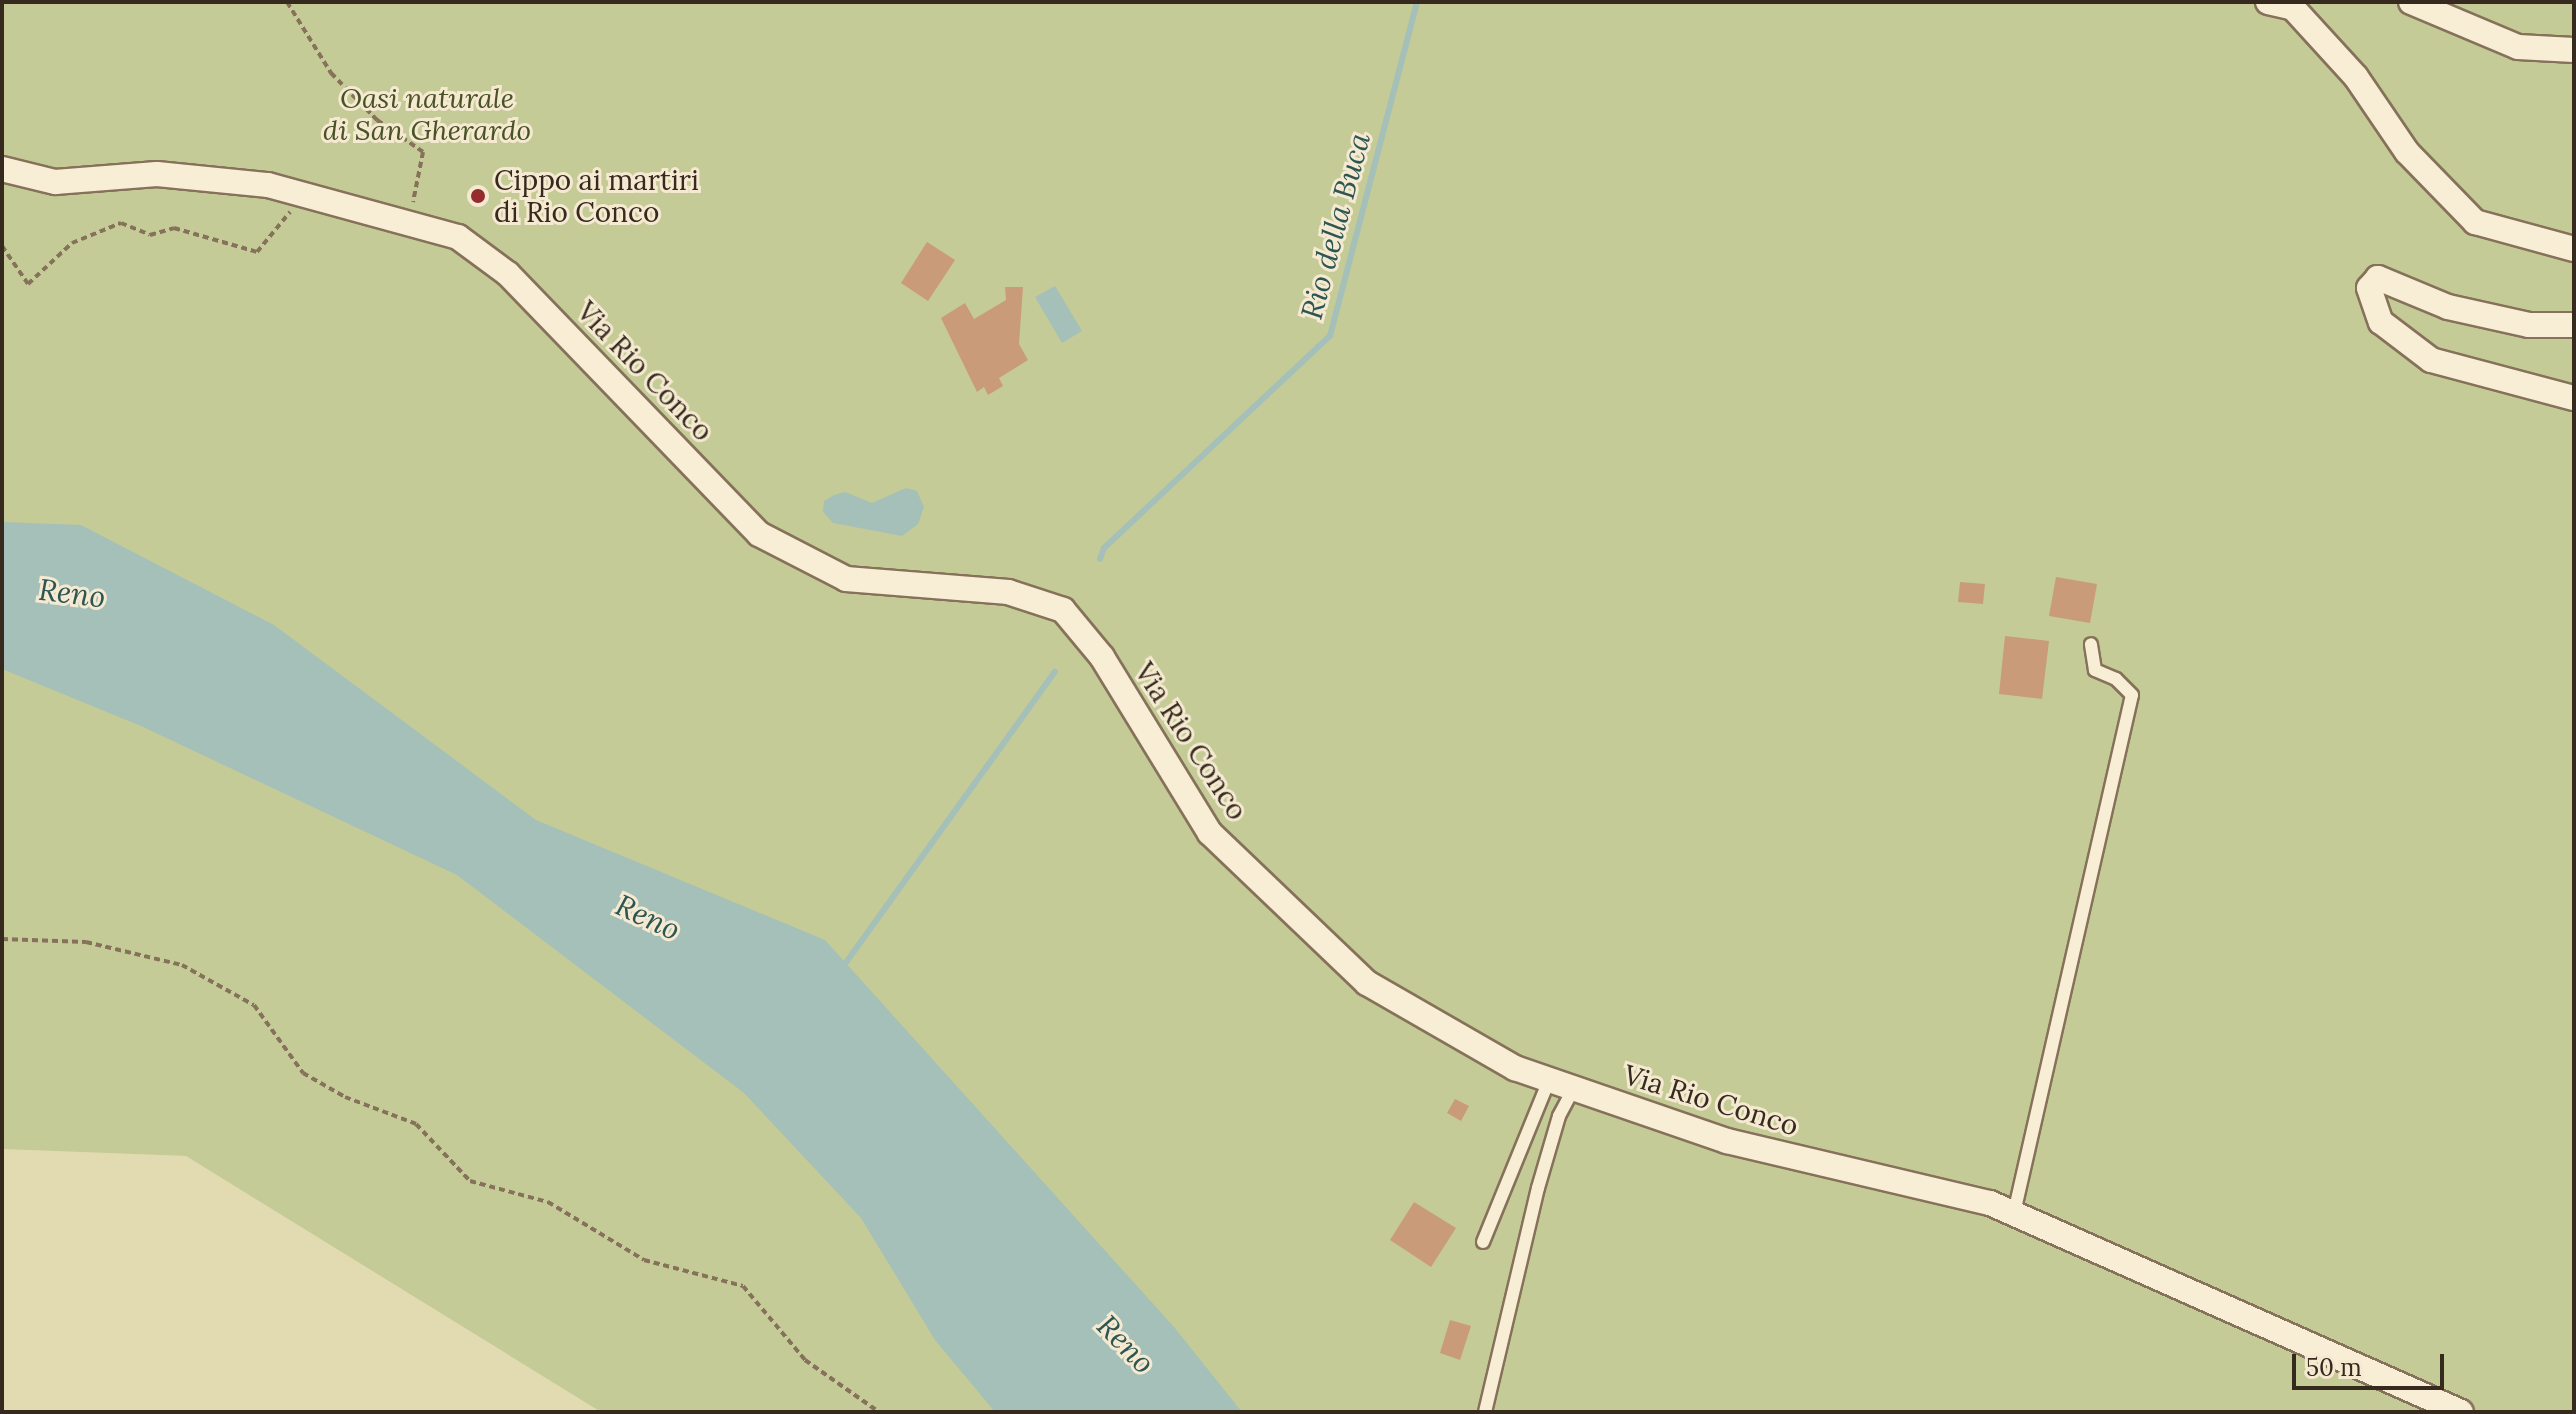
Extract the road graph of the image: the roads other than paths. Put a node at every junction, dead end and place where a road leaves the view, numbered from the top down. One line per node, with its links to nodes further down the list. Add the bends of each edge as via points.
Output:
1 (2268, 2): 5 (street, via 2293,8 2356,77 2407,152 2475,222)
2 (2411, 2): 3 (street, via 2518,47)
3 (2574, 50)
4 (2, 169): 9 (street, Via Rio Conco, via 55,182 157,174 268,185 458,237 508,274 759,534 846,579 1008,592 1063,610 1102,657 1210,833 1274,897 1367,983 1515,1068)
5 (2574, 249)
6 (2574, 325): 7 (street, via 2529,325 2448,307 2378,278 2369,288 2381,322 2431,360)
7 (2574, 398)
8 (2091, 644): 11 (lane, via 2095,670 2116,679 2132,695)
9 (1549, 1080): 10 (street, Via Rio Conco); 12 (lane)
10 (1574, 1088): 11 (street, Via Rio Conco, via 1727,1141); 13 (lane, via 1559,1116 1538,1188)
11 (2014, 1213): 14 (street, Via Rio Conco)
12 (1483, 1242)
13 (1485, 1412)
14 (2461, 1412)

